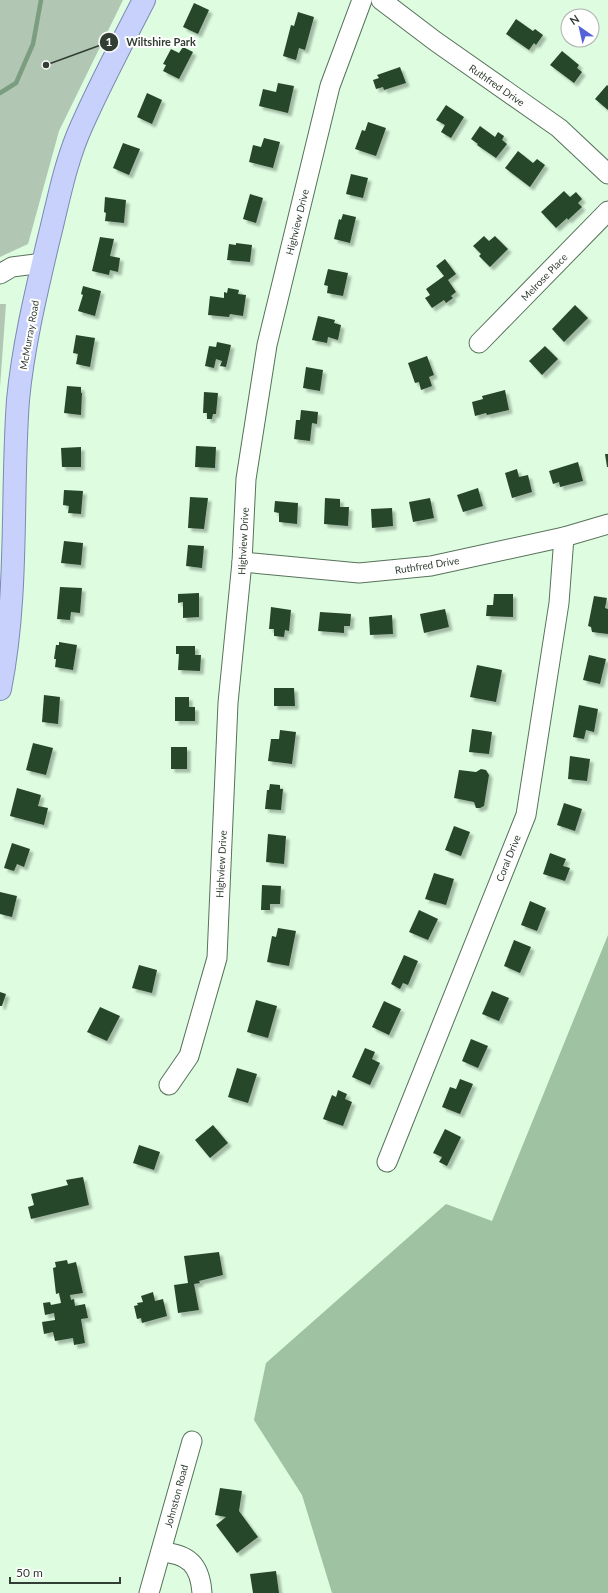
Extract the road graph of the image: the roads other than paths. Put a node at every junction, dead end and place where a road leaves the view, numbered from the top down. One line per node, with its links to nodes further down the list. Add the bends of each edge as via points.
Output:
1 (144, 0): 6 (main road, McMurray Road, via 81,126 68,162)
2 (362, 0): 11 (street, Highview Drive, via 330,86 267,345 246,479)
3 (381, 0): 4 (street, Ruthfred Drive, via 559,128)
4 (608, 174)
5 (608, 211): 8 (street, Melrose Place)
6 (43, 263): 7 (street, via 12,267); 12 (main road, McMurray Road, via 19,398 10,623)
7 (0, 274)
8 (479, 343)
9 (608, 524): 10 (street, Ruthfred Drive)
10 (564, 537): 11 (street, Ruthfred Drive, via 431,566 359,574); 14 (street, Coral Drive, via 559,603 526,814)
11 (242, 562): 13 (street, Highview Drive, via 228,703 216,958 189,1056)
12 (0, 689)
13 (169, 1085)
14 (387, 1162)
15 (192, 1441): 16 (street, Johnston Road)
16 (161, 1552): 17 (street, Johnston Road); 18 (street, via 174,1553 186,1558 196,1568 201,1580)
17 (149, 1593)
18 (202, 1593)

